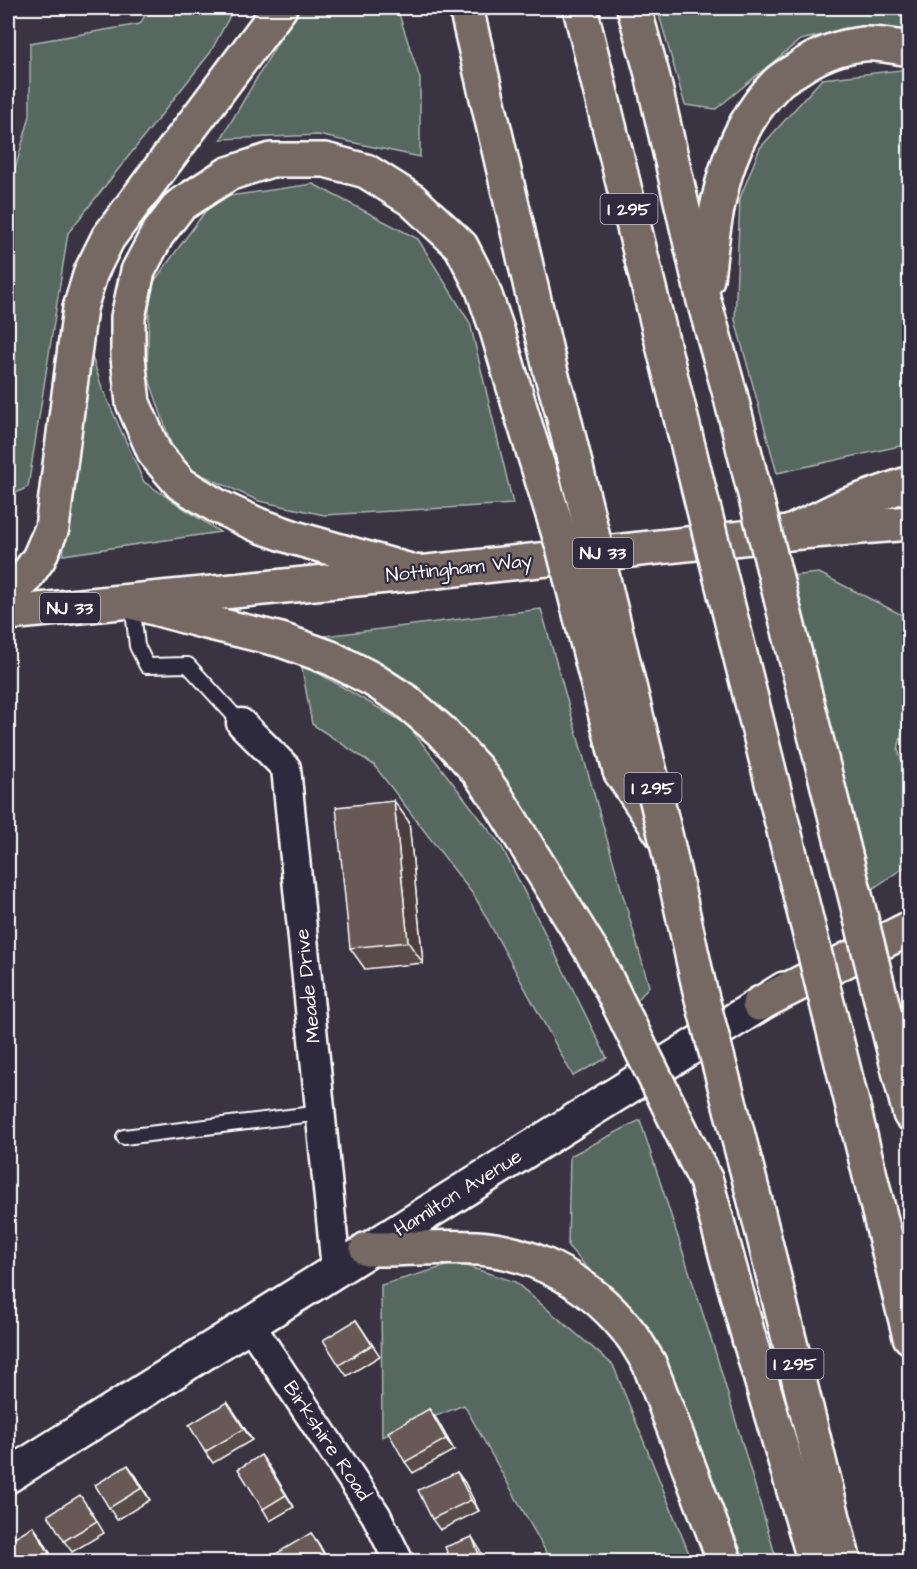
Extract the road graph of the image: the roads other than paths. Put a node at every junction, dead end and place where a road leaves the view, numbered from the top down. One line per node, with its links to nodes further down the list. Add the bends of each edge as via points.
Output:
1 (280, 8): 11 (main road, via 108,238 91,272 81,308 52,528 39,558)
2 (466, 8): 16 (main road, I 295, bridge)
3 (580, 8): 27 (main road, I 295, bridge)
4 (634, 8): 6 (main road)
5 (909, 49): 6 (main road, via 865,44 834,49 778,82 753,112 733,149 721,187)
6 (705, 301): 15 (main road, bridge)
7 (909, 483): 9 (main road, via 844,506)
8 (909, 523): 9 (main road, Nottingham Way / NJ 33)
9 (789, 533): 10 (main road, Nottingham Way / NJ 33)
10 (418, 573): 12 (main road, Nottingham Way / NJ 33); 16 (main road, bridge, via 258,525 182,484 155,454 133,403 128,357 128,316 138,271 179,206 228,174 271,160 325,160 366,171 412,200 461,246 482,287 497,330 563,547 620,771)
11 (8, 594)
12 (132, 602): 13 (main road, Nottingham Way / NJ 33); 14 (lane, via 137,646 147,666 188,665); 31 (main road, bridge, via 281,640 331,658 372,679 441,731 497,798 597,960 706,1181)
13 (8, 614)
14 (240, 723): 22 (street, Meade Drive, via 286,768)
15 (838, 826): 20 (main road, bridge); 21 (main road, bridge)
16 (666, 838): 32 (main road, I 295, bridge, via 700,991)
17 (909, 911): 19 (main road, Hamilton Avenue)
18 (909, 928): 19 (main road)
19 (759, 1004): 24 (main road, Hamilton Avenue)
20 (909, 1030)
21 (907, 1102)
22 (321, 1113): 23 (lane); 25 (street, Meade Drive)
23 (124, 1137)
24 (367, 1249): 25 (main road, Hamilton Avenue); 30 (main road, via 478,1248 514,1254 578,1283 609,1309 649,1363)
25 (336, 1269): 26 (main road, Hamilton Avenue)
26 (249, 1323): 28 (main road, Hamilton Avenue); 29 (street, Birkshire Road, via 376,1515)
27 (909, 1337)
28 (8, 1476)
29 (399, 1562)
30 (724, 1562)
31 (815, 1562)
32 (843, 1562)

